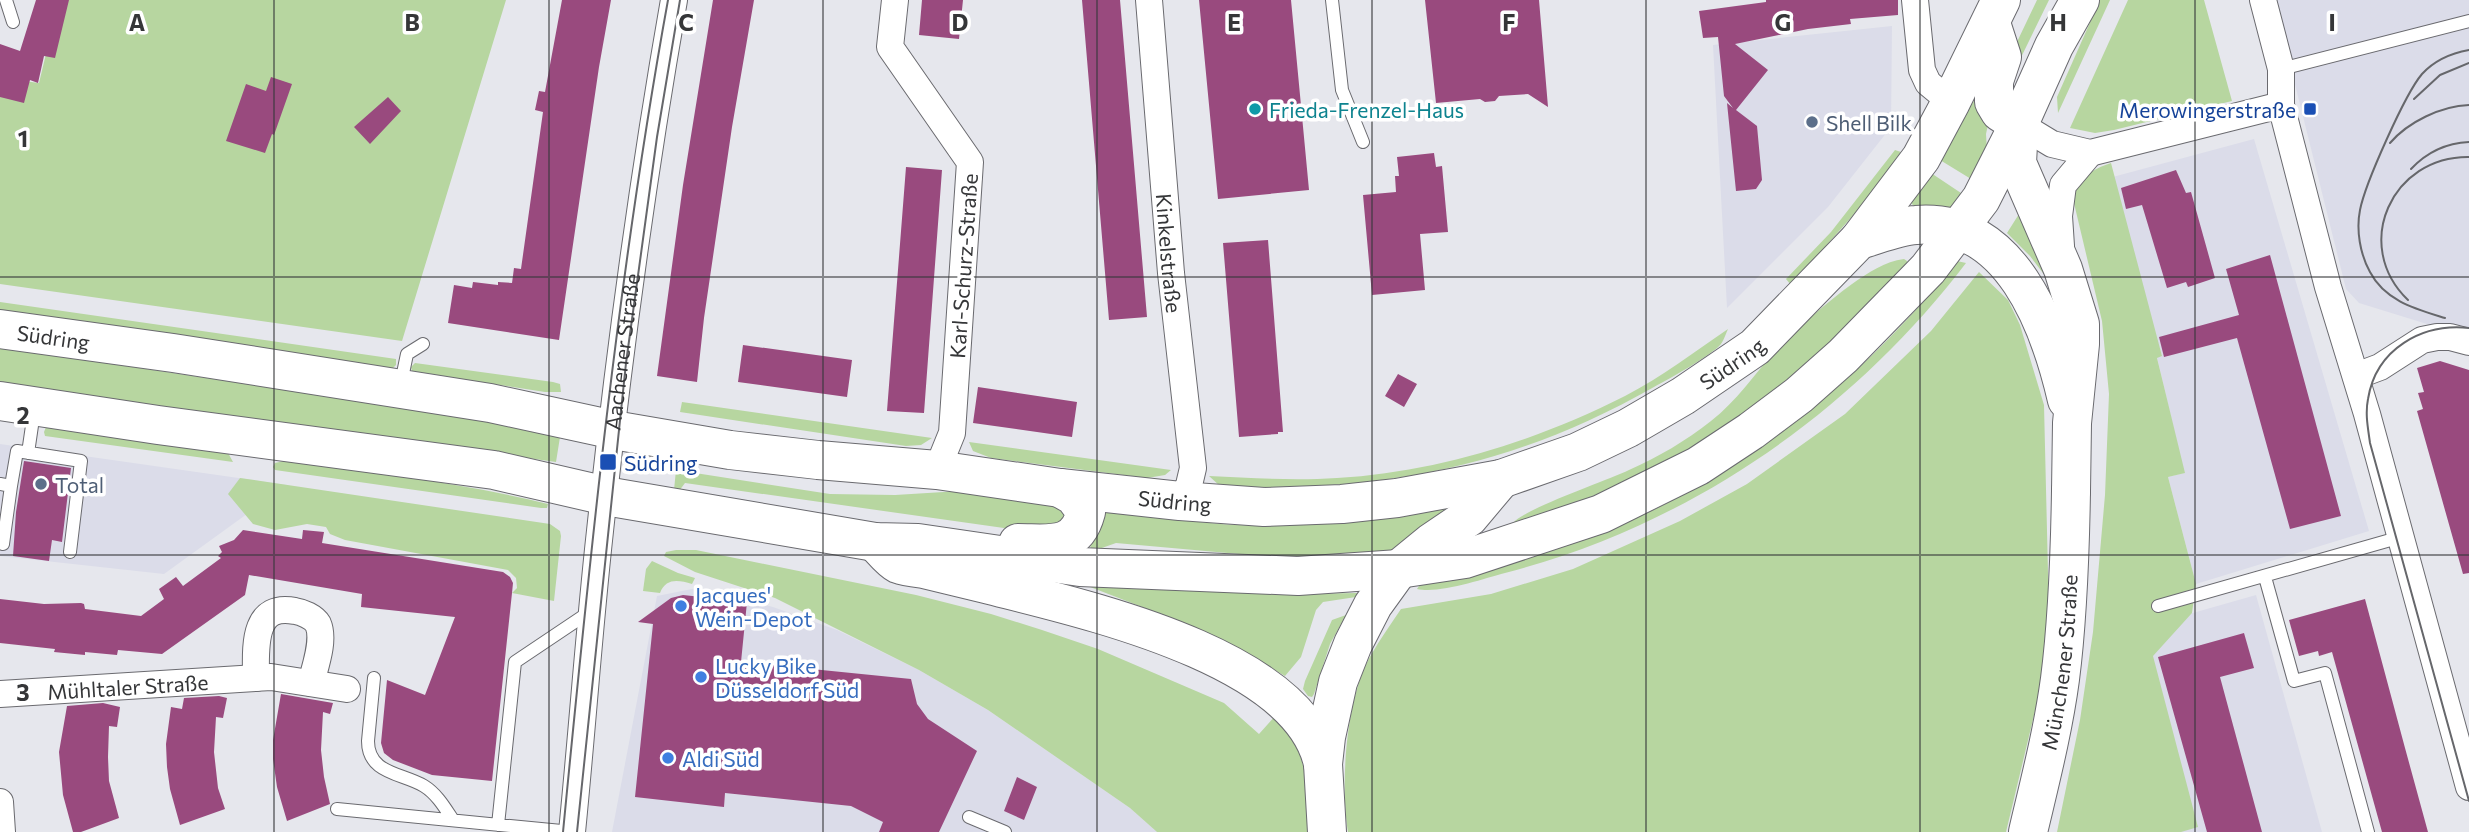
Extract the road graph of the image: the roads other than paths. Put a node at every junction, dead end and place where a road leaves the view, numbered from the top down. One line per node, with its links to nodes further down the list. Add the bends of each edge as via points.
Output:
1 (6, 0): 11 (lane)
2 (674, 0): 28 (street, Aachener Straße, via 638,224)
3 (895, 0): 30 (street, Karl-Schurz-Straße, via 890,47 970,162 952,433)
4 (1149, 0): 35 (street, Kinkelstraße, via 1171,273 1193,468)
5 (1332, 0): 16 (lane, via 1342,90)
6 (1915, 0): 13 (street, via 1922,70 1928,83)
7 (2080, 0): 15 (main road)
8 (2263, 0): 12 (street)
9 (1996, 11): 13 (main road, Südring); 15 (main road, Südring, via 2003,57 1994,81 1994,102 2000,112)
10 (2469, 21): 12 (lane)
11 (13, 22)
12 (2281, 69): 14 (street)
13 (1951, 102): 19 (main road, Südring, via 1921,158)
14 (2281, 105): 17 (street); 24 (street)
15 (2019, 124): 17 (street, via 2052,144); 18 (main road, via 1981,198); 20 (main road, via 2017,163)
16 (1363, 142)
17 (2090, 153): 20 (street, via 2063,185 2059,216)
18 (1956, 229): 19 (main road, via 1915,225); 27 (main road, via 1989,246 2021,279 2044,327); 41 (main road, via 1914,285 1843,356 1789,402 1698,466 1601,514 1532,539 1465,559)
19 (1859, 240): 31 (main road, Südring, via 1755,347 1721,372 1628,428)
20 (2063, 269): 27 (main road, via 2080,324)
21 (0, 329): 25 (main road, Südring)
22 (2469, 342): 24 (street, via 2450,337 2422,340 2380,367)
23 (423, 344): 25 (lane, via 407,354)
24 (2356, 376): 36 (street)
25 (400, 388): 28 (main road, Südring)
26 (17, 404): 29 (lane); 34 (main road, via 494,470)
27 (2072, 423): 61 (main road, Münchener Straße, via 2060,680)
28 (612, 430): 30 (main road, Südring, via 730,450); 34 (street, Aachener Straße)
29 (28, 453): 32 (lane, via 17,451); 40 (lane, via 81,461)
30 (937, 470): 33 (main road, Südring)
31 (1502, 479): 35 (main road, Südring, via 1342,504 1264,507); 41 (main road, via 1469,517)
32 (6, 485): 38 (lane)
33 (1060, 488): 35 (main road, Südring); 39 (main road, via 1074,496 1086,512 1079,532 1066,540)
34 (604, 495): 37 (main road); 44 (street, Aachener Straße)
35 (1180, 501)
36 (2401, 537): 42 (lane); 51 (street)
37 (875, 542): 39 (main road); 50 (main road, via 897,563 1126,622 1215,658 1264,685 1297,715 1320,748)
38 (0, 543)
39 (918, 543): 41 (main road, via 1080,567 1298,576)
40 (70, 552)
41 (1399, 569): 50 (main road, via 1373,605 1344,666 1330,710)
42 (2264, 577): 43 (lane); 62 (lane, via 2294,681 2325,673)
43 (2158, 606)
44 (592, 610): 56 (lane, via 515,662); 58 (street, Aachener Straße)
45 (256, 678): 47 (street, Mühltaler Straße); 47 (street, via 262,622 276,612 294,610 318,625 320,642); 49 (street, Mühltaler Straße)
46 (374, 678): 55 (lane, via 368,741 371,758 386,771 434,793)
47 (311, 683): 48 (street, Mühltaler Straße)
48 (347, 689)
49 (0, 694)
50 (1323, 764): 60 (main road)
51 (2469, 787)
52 (0, 802): 57 (street)
53 (337, 809): 55 (lane)
54 (969, 817): 59 (lane)
55 (453, 820): 56 (lane)
56 (498, 825): 58 (lane)
57 (2, 832)
58 (572, 832)
59 (1005, 832)
60 (1327, 832)
61 (2028, 832)
62 (2368, 832)

